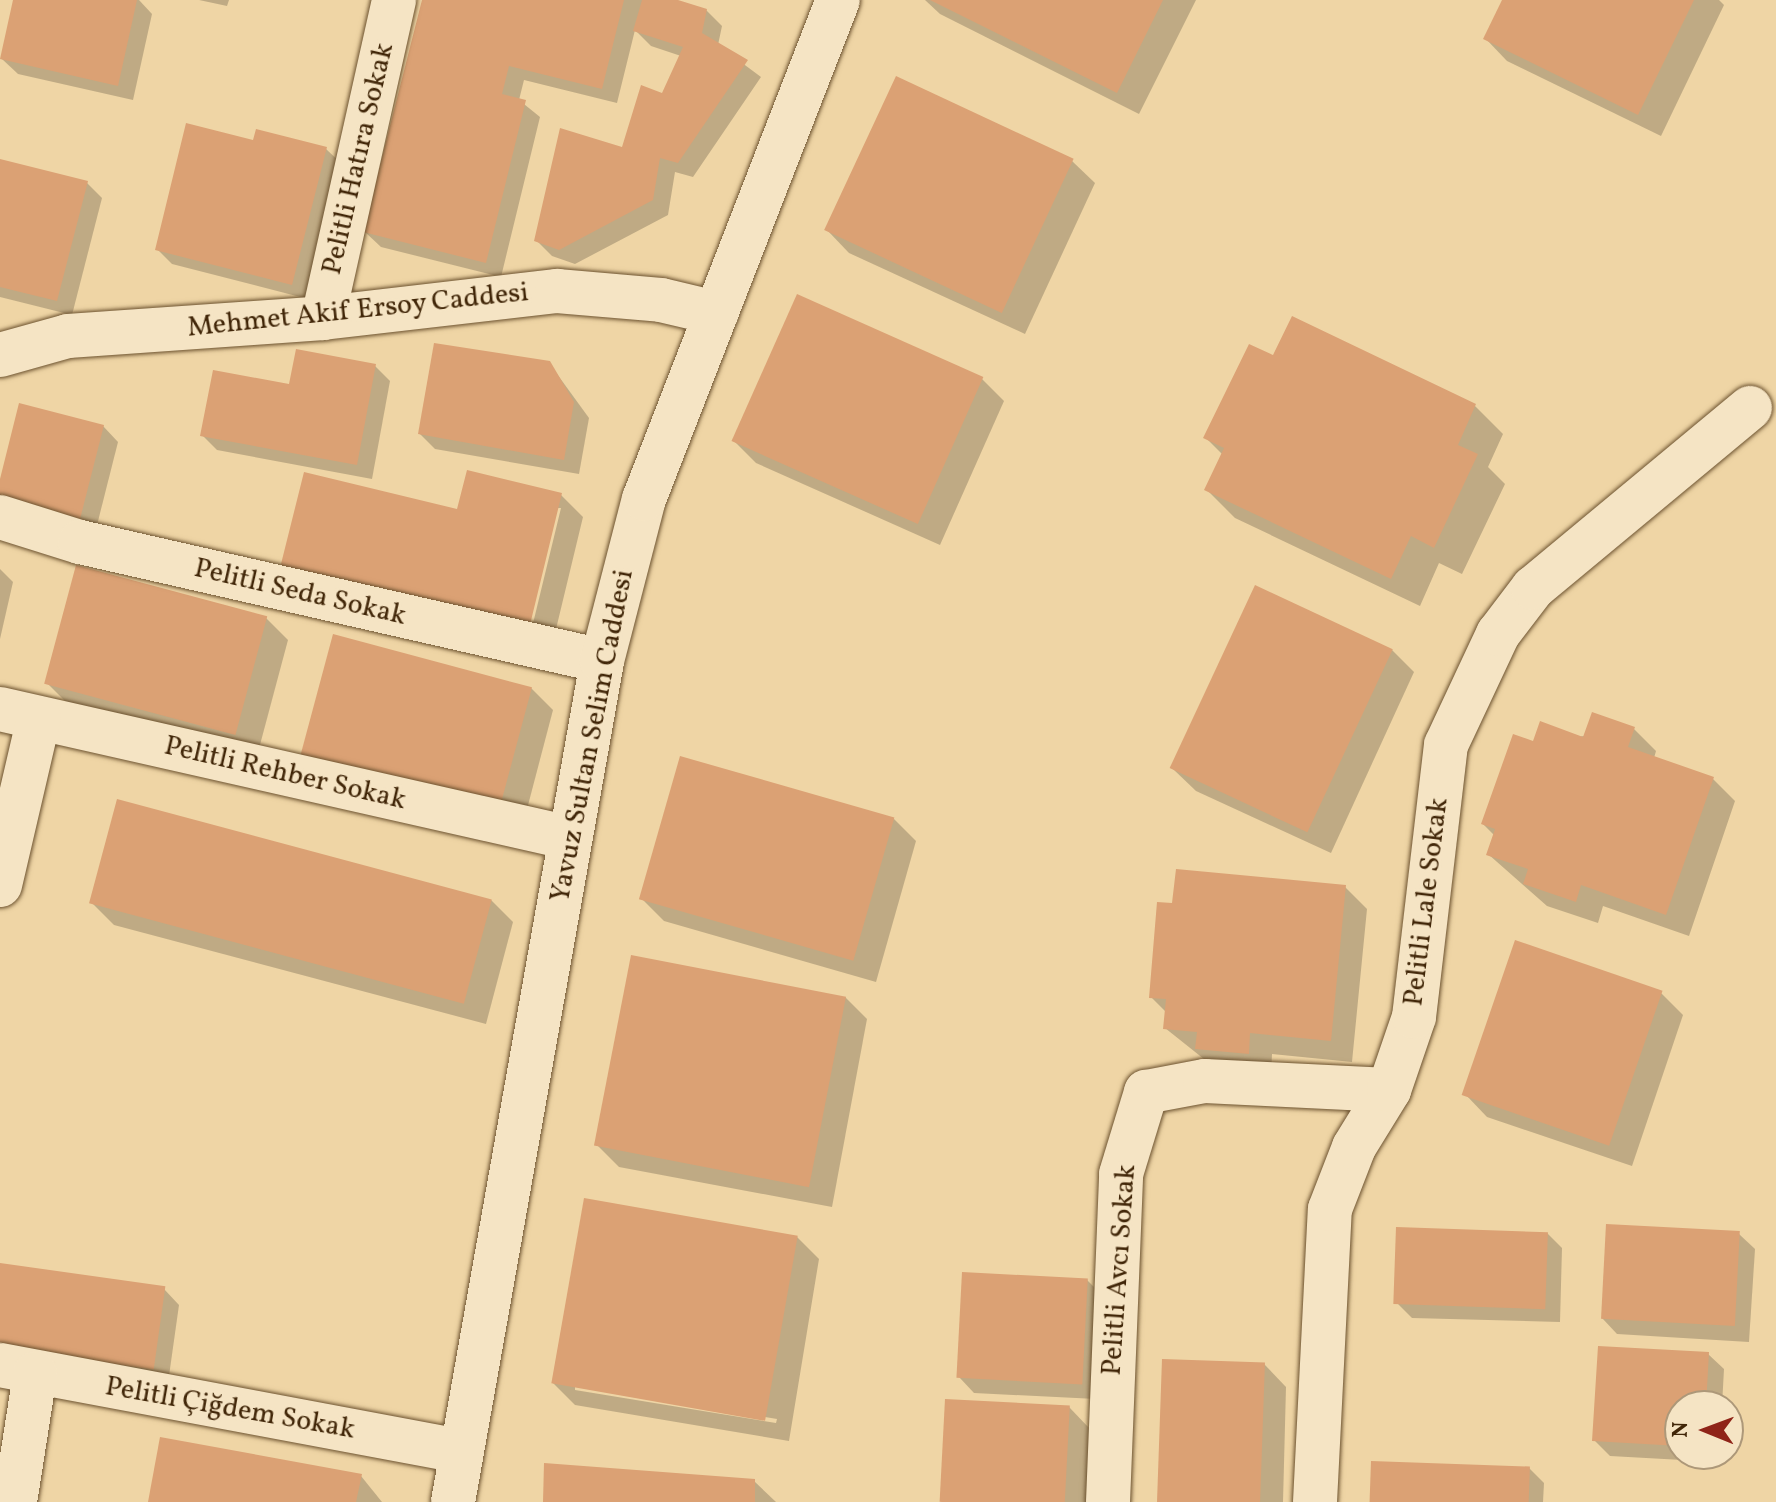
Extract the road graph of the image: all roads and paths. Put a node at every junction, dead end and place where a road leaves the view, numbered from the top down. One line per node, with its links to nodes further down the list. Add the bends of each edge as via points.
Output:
1 (394, 0): 4 (street, Pelitli Hatıra Sokak)
2 (838, 0): 3 (street, Yavuz Sultan Selim Caddesi)
3 (716, 313): 4 (street, Mehmet Akif Ersoy Caddesi, via 661,300 557,291); 8 (street, Yavuz Sultan Selim Caddesi, via 644,499)
4 (323, 318): 5 (street, Mehmet Akif Ersoy Caddesi, via 68,336)
5 (1, 352)
6 (1750, 408): 12 (street, Pelitli Lale Sokak, via 1533,588 1498,634 1446,745 1414,1017)
7 (0, 517): 8 (street, Pelitli Seda Sokak, via 80,542)
8 (602, 661): 10 (street, Yavuz Sultan Selim Caddesi)
9 (20, 714): 10 (street, Pelitli Rehber Sokak); 11 (street)
10 (570, 838): 14 (street, Yavuz Sultan Selim Caddesi)
11 (0, 885)
12 (1389, 1090): 17 (street, Pelitli Avcı Sokak, via 1205,1081 1146,1092 1121,1174); 18 (street, Pelitli Lale Sokak, via 1354,1147 1330,1209)
13 (17, 1369): 14 (street, Pelitli Çiğdem Sokak); 15 (street)
14 (460, 1451): 16 (street, Yavuz Sultan Selim Caddesi)
15 (15, 1502)
16 (453, 1502)
17 (1108, 1502)
18 (1315, 1502)

